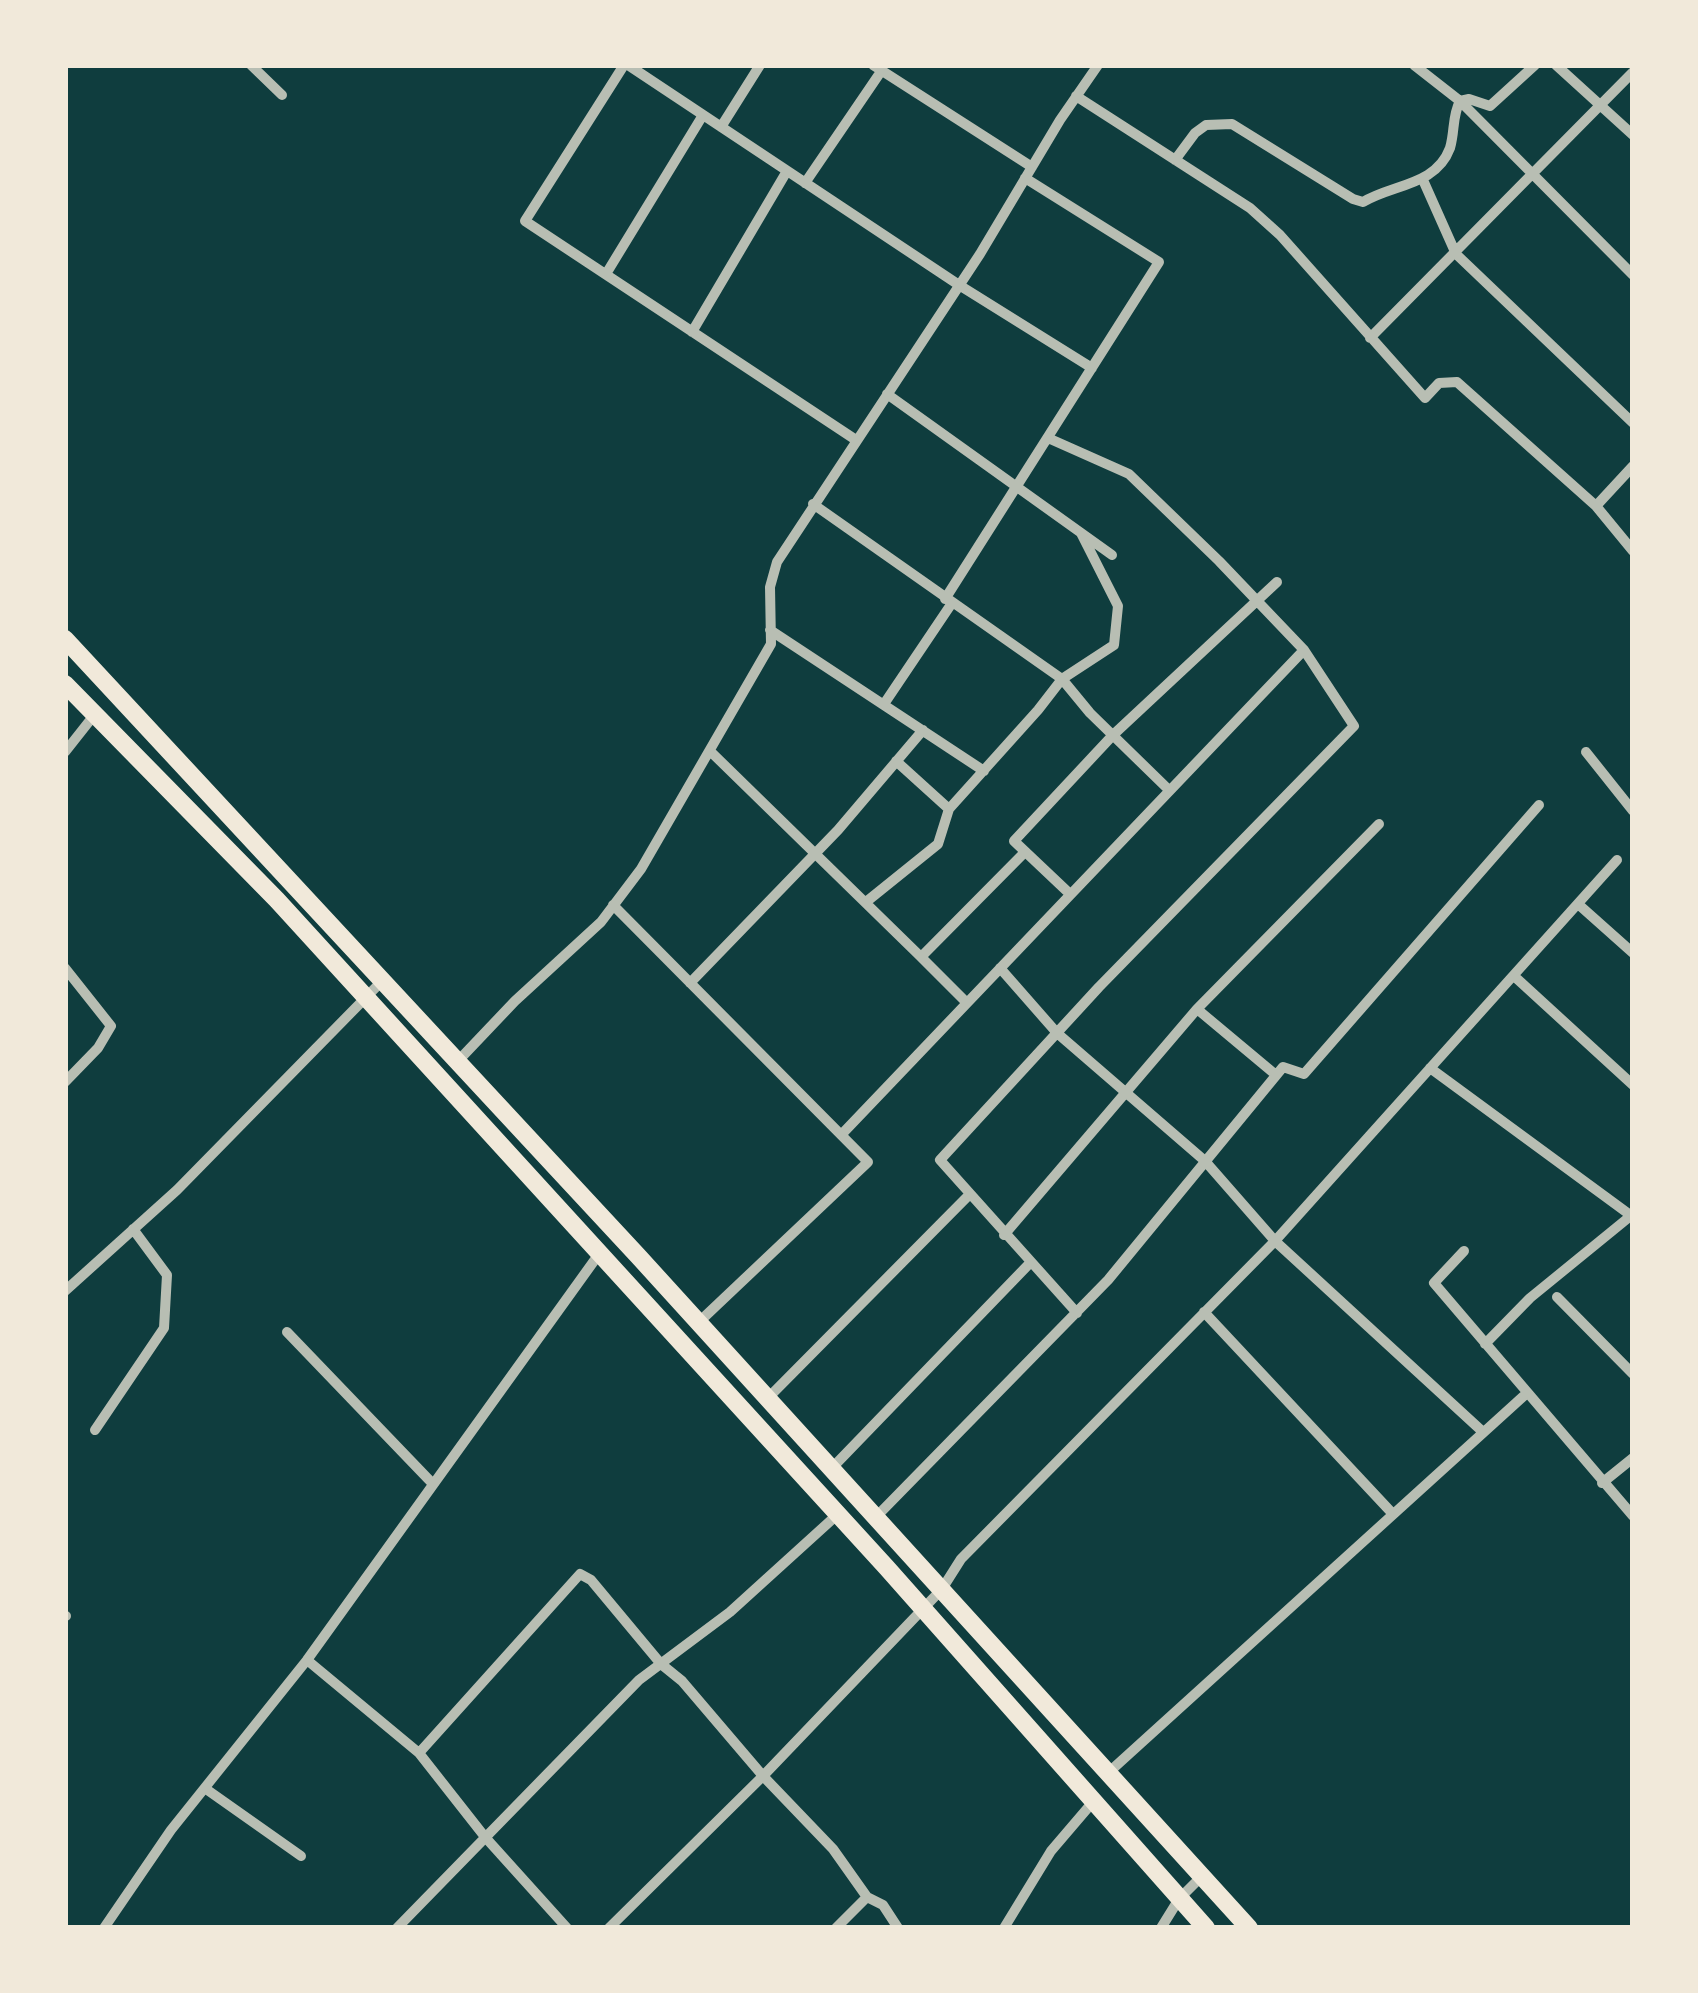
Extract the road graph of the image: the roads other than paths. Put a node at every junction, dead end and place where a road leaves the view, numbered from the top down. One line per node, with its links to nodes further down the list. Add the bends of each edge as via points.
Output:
1 (250, 65): 10 (street)
2 (626, 65): 14 (street); 25 (street, via 525,221)
3 (760, 65): 15 (street)
4 (1098, 65): 11 (street)
5 (1414, 65): 12 (street)
6 (1535, 65): 12 (street, via 1490,106)
7 (1556, 65): 13 (street)
8 (878, 68): 18 (street); 23 (street)
9 (1633, 72): 13 (street)
10 (282, 95)
11 (1076, 96): 17 (street); 18 (street)
12 (1460, 100): 20 (street); 22 (street, via 1448,152)
13 (1600, 104): 16 (street); 20 (street)
14 (703, 116): 15 (street); 25 (street)
15 (721, 127): 19 (street)
16 (1633, 135)
17 (1175, 160): 22 (street, via 1206,125 1232,124 1353,200); 29 (street, via 1280,235)
18 (1032, 167): 21 (street)
19 (786, 171): 23 (street); 28 (street)
20 (1532, 173): 24 (street); 26 (street)
21 (1025, 178): 27 (street); 30 (street, via 1159,262)
22 (1423, 180): 24 (street)
23 (804, 183): 27 (street)
24 (1456, 254): 29 (street); 32 (street)
25 (606, 274): 28 (street)
26 (1633, 275)
27 (959, 285): 30 (street); 31 (street)
28 (692, 332): 34 (street)
29 (1370, 338): 38 (street, via 1426,398 1439,383 1457,382)
30 (1092, 368): 33 (street)
31 (887, 394): 34 (street); 36 (street)
32 (1633, 423)
33 (1048, 438): 36 (street); 44 (street, via 1129,474)
34 (856, 440): 37 (street)
35 (1633, 466): 38 (street)
36 (1017, 488): 39 (street); 43 (street)
37 (814, 504): 43 (street); 45 (street, via 777,562)
38 (1596, 506): 40 (street)
39 (1081, 533): 41 (street); 48 (street, via 1118,606 1114,644)
40 (1633, 551)
41 (1112, 555)
42 (1277, 582): 44 (street)
43 (949, 601): 48 (street); 50 (street)
44 (1255, 602): 47 (street); 53 (street)
45 (770, 630): 50 (street); 54 (street, via 770,644)
46 (65, 639): 76 (main road)
47 (1304, 650): 59 (street); 81 (street, via 1354,726)
48 (1062, 678): 53 (street); 58 (street)
49 (65, 684): 51 (main road)
50 (884, 704): 52 (street)
51 (95, 714): 55 (street); 78 (main road)
52 (923, 730): 57 (street); 58 (street)
53 (1113, 736): 59 (street); 64 (street, via 1014,841)
54 (710, 751): 65 (street); 70 (street)
55 (65, 752)
56 (1586, 752): 62 (street)
57 (896, 761): 61 (street); 65 (street)
58 (984, 771): 61 (street)
59 (1169, 790): 67 (street)
60 (1539, 805): 84 (street, via 1304,1074 1283,1068)
61 (949, 808): 68 (street, via 938,844)
62 (1633, 811)
63 (1379, 824): 80 (street)
64 (1025, 852): 67 (street); 72 (street)
65 (814, 855): 68 (street); 77 (street)
66 (1617, 860): 69 (street)
67 (1070, 894): 74 (street)
68 (866, 902): 72 (street)
69 (1578, 904): 71 (street); 75 (street)
70 (613, 905): 77 (street); 82 (street)
71 (1633, 953)
72 (921, 957): 79 (street)
73 (65, 968): 85 (street, via 112,1026)
74 (1000, 968): 79 (street); 81 (street)
75 (1514, 976): 83 (street); 86 (street)
76 (383, 980): 78 (street); 82 (main road)
77 (690, 983): 88 (street)
78 (365, 998): 92 (street); 96 (main road)
79 (967, 1003): 88 (street)
80 (1197, 1009): 84 (street); 87 (street)
81 (1057, 1033): 87 (street); 90 (street, via 940,1160)
82 (458, 1061): 102 (main road)
83 (1430, 1068): 91 (street); 94 (street)
84 (1276, 1075): 89 (street)
85 (65, 1082)
86 (1633, 1084)
87 (1125, 1092): 89 (street); 93 (street)
88 (842, 1134): 102 (street, via 868,1162)
89 (1205, 1161): 94 (street); 101 (street)
90 (970, 1195): 93 (street); 107 (street)
91 (1633, 1216): 104 (street, via 1530,1298)
92 (133, 1228): 98 (street); 108 (street, via 167,1274 164,1328)
93 (1004, 1234): 97 (street)
94 (1275, 1241): 100 (street); 109 (street)
95 (1464, 1252): 104 (street, via 1434,1284)
96 (600, 1254): 113 (street); 115 (main road)
97 (1030, 1263): 101 (street); 111 (street)
98 (65, 1291)
99 (1558, 1297): 105 (street)
100 (1204, 1312): 114 (street); 118 (street, via 961,1558)
101 (1077, 1313): 117 (street)
102 (699, 1322): 107 (main road)
103 (287, 1332): 113 (street)
104 (1485, 1344): 106 (street)
105 (1633, 1374)
106 (1526, 1393): 109 (street); 112 (street)
107 (768, 1398): 111 (main road)
108 (95, 1430)
109 (1483, 1432): 114 (street)
110 (1633, 1458): 112 (street)
111 (832, 1468): 117 (main road)
112 (1602, 1482): 116 (street)
113 (433, 1484): 120 (street)
114 (1392, 1513): 123 (street)
115 (838, 1514): 119 (main road); 121 (street)
116 (1633, 1516)
117 (876, 1517): 118 (main road)
118 (942, 1589): 119 (street); 123 (main road)
119 (922, 1608): 124 (street); 126 (main road)
120 (307, 1660): 122 (street); 125 (street)
121 (661, 1664): 122 (street, via 580,1574); 124 (street); 127 (street)
122 (420, 1753): 127 (street)
123 (1108, 1772): 129 (main road)
124 (763, 1776): 130 (street, via 833,1849); 135 (street)
125 (206, 1789): 128 (street); 132 (street)
126 (1092, 1803): 131 (main road); 138 (street, via 1051,1852)
127 (484, 1836): 133 (street); 134 (street)
128 (300, 1856)
129 (1202, 1876): 131 (street); 141 (main road)
130 (867, 1896): 136 (street); 137 (street, via 883,1905)
131 (1179, 1899): 139 (street); 140 (main road)
132 (104, 1928)
133 (398, 1928)
134 (567, 1928)
135 (609, 1928)
136 (836, 1928)
137 (898, 1928)
138 (1004, 1928)
139 (1161, 1928)
140 (1206, 1928)
141 (1248, 1928)

